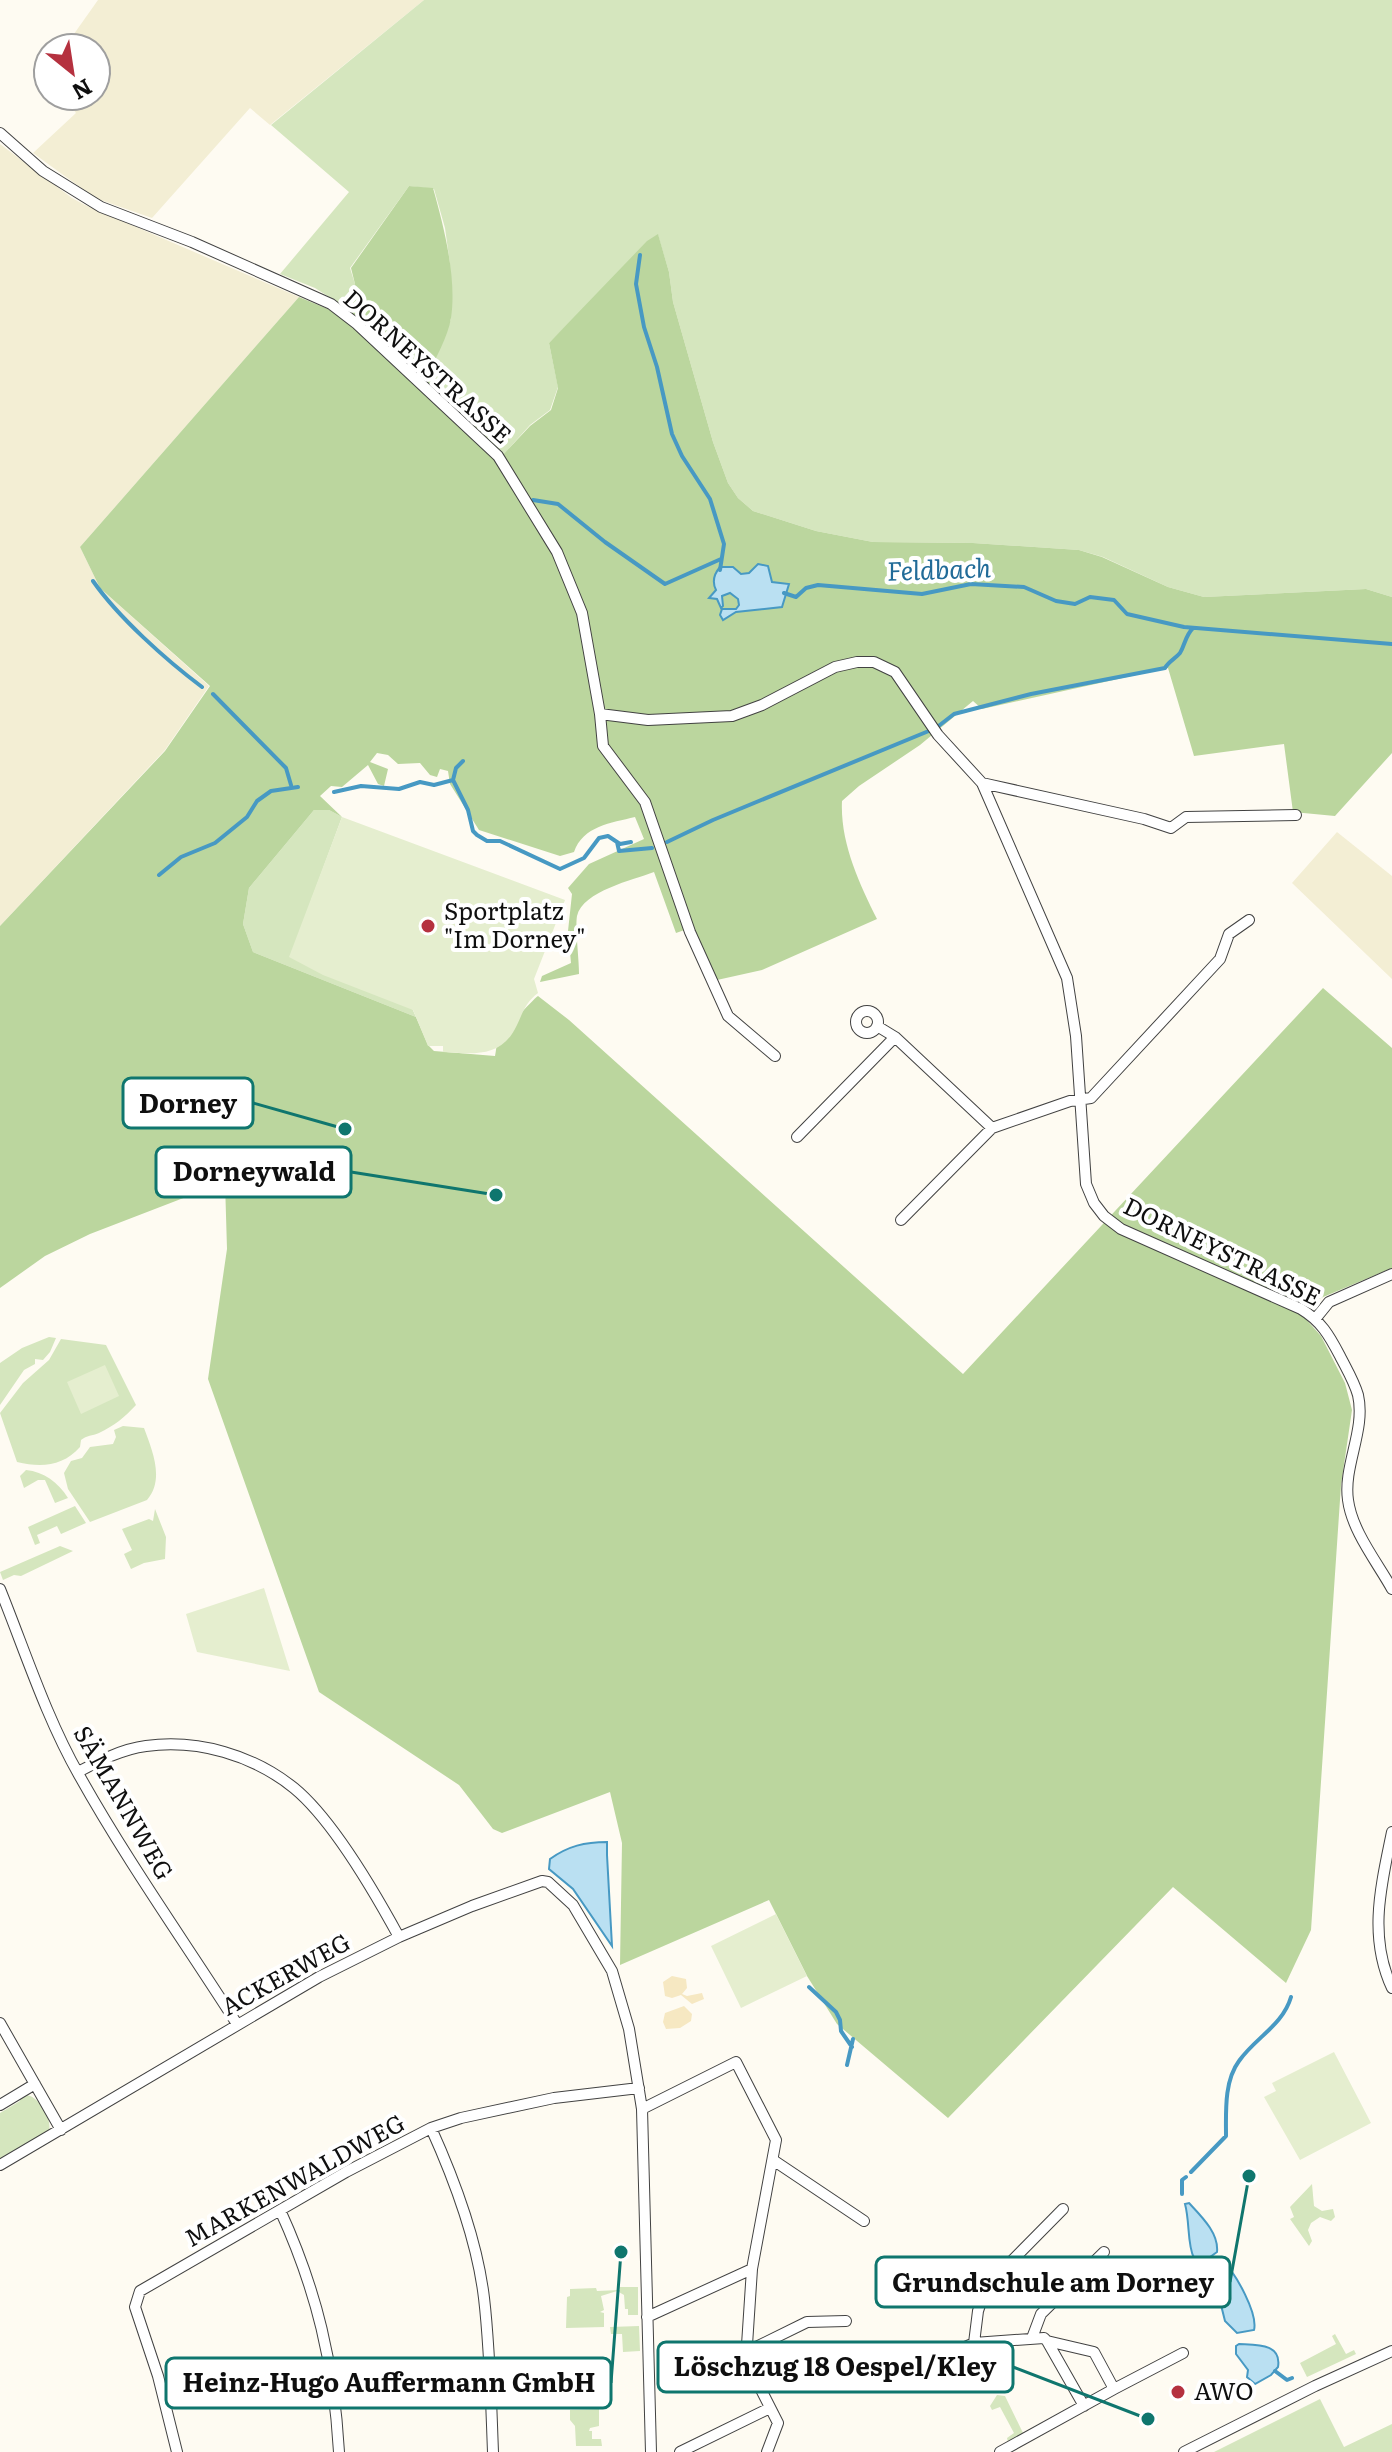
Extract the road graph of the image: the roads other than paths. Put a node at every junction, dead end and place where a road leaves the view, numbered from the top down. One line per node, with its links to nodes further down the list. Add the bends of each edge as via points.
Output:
1 (0, 133): 2 (street, DORNEYSTRASSE, via 43,171 101,207 331,304 498,456 557,552 582,613)
2 (600, 714): 3 (street, DORNEYSTRASSE, via 648,720 732,716 835,667 874,662 895,672 935,731); 8 (street, DORNEYSTRASSE, via 603,746 645,802 690,932 728,1016)
3 (982, 783): 4 (street, via 1171,828 1186,817); 9 (street, DORNEYSTRASSE, via 1067,978)
4 (1296, 815)
5 (1249, 920): 9 (street, via 1229,934 1220,959 1091,1098)
6 (877, 1026): 7 (street)
7 (895, 1037): 10 (street); 11 (street)
8 (775, 1056)
9 (1080, 1099): 10 (street); 14 (street, DORNEYSTRASSE, via 1086,1184 1104,1216 1121,1229)
10 (992, 1128): 12 (street)
11 (797, 1137)
12 (901, 1220)
13 (1392, 1274): 14 (street, via 1329,1302)
14 (1316, 1318): 16 (street, DORNEYSTRASSE, via 1358,1396 1348,1504)
15 (0, 1589): 17 (street, SÄMANNWEG)
16 (1392, 1589)
17 (78, 1772): 19 (street, via 145,1746 232,1753 269,1770 317,1813); 22 (street, SÄMANNWEG, via 130,1862)
18 (1392, 1832): 20 (street, via 1377,1926)
19 (399, 1937): 22 (street, ACKERWEG); 24 (street, ACKERWEG, via 542,1881 554,1886 573,1905 612,1971)
20 (1392, 1988)
21 (0, 2023): 23 (street)
22 (237, 2024): 28 (street, ACKERWEG)
23 (35, 2084): 25 (street); 28 (street)
24 (639, 2088): 26 (street); 27 (street, MARKENWALDWEG, via 554,2098)
25 (0, 2105)
26 (642, 2109): 29 (street, via 736,2062 776,2140); 36 (street)
27 (431, 2128): 32 (street, MARKENWALDWEG); 50 (street, via 471,2235 484,2295)
28 (61, 2130): 30 (street, ACKERWEG)
29 (773, 2160): 33 (street); 35 (street)
30 (0, 2165)
31 (1063, 2209): 40 (street, via 986,2287)
32 (280, 2210): 48 (street, MARKENWALDWEG, via 136,2296); 49 (street, via 324,2329)
33 (864, 2221)
34 (1104, 2252): 38 (street, via 1041,2314)
35 (752, 2269): 36 (street); 42 (street)
36 (647, 2317): 51 (street)
37 (846, 2321): 42 (street, via 807,2322)
38 (1032, 2338): 39 (street); 40 (street)
39 (1047, 2341): 45 (street, via 1094,2352); 46 (street)
40 (974, 2343): 44 (street)
41 (1392, 2351): 55 (street)
42 (746, 2352): 47 (street)
43 (1183, 2353): 45 (street)
44 (924, 2365)
45 (1114, 2389): 46 (street)
46 (1084, 2406): 54 (street)
47 (770, 2408): 52 (street); 53 (street, via 778,2423)
48 (177, 2452)
49 (339, 2452)
50 (493, 2452)
51 (651, 2452)
52 (680, 2452)
53 (767, 2452)
54 (1000, 2452)
55 (1184, 2452)

